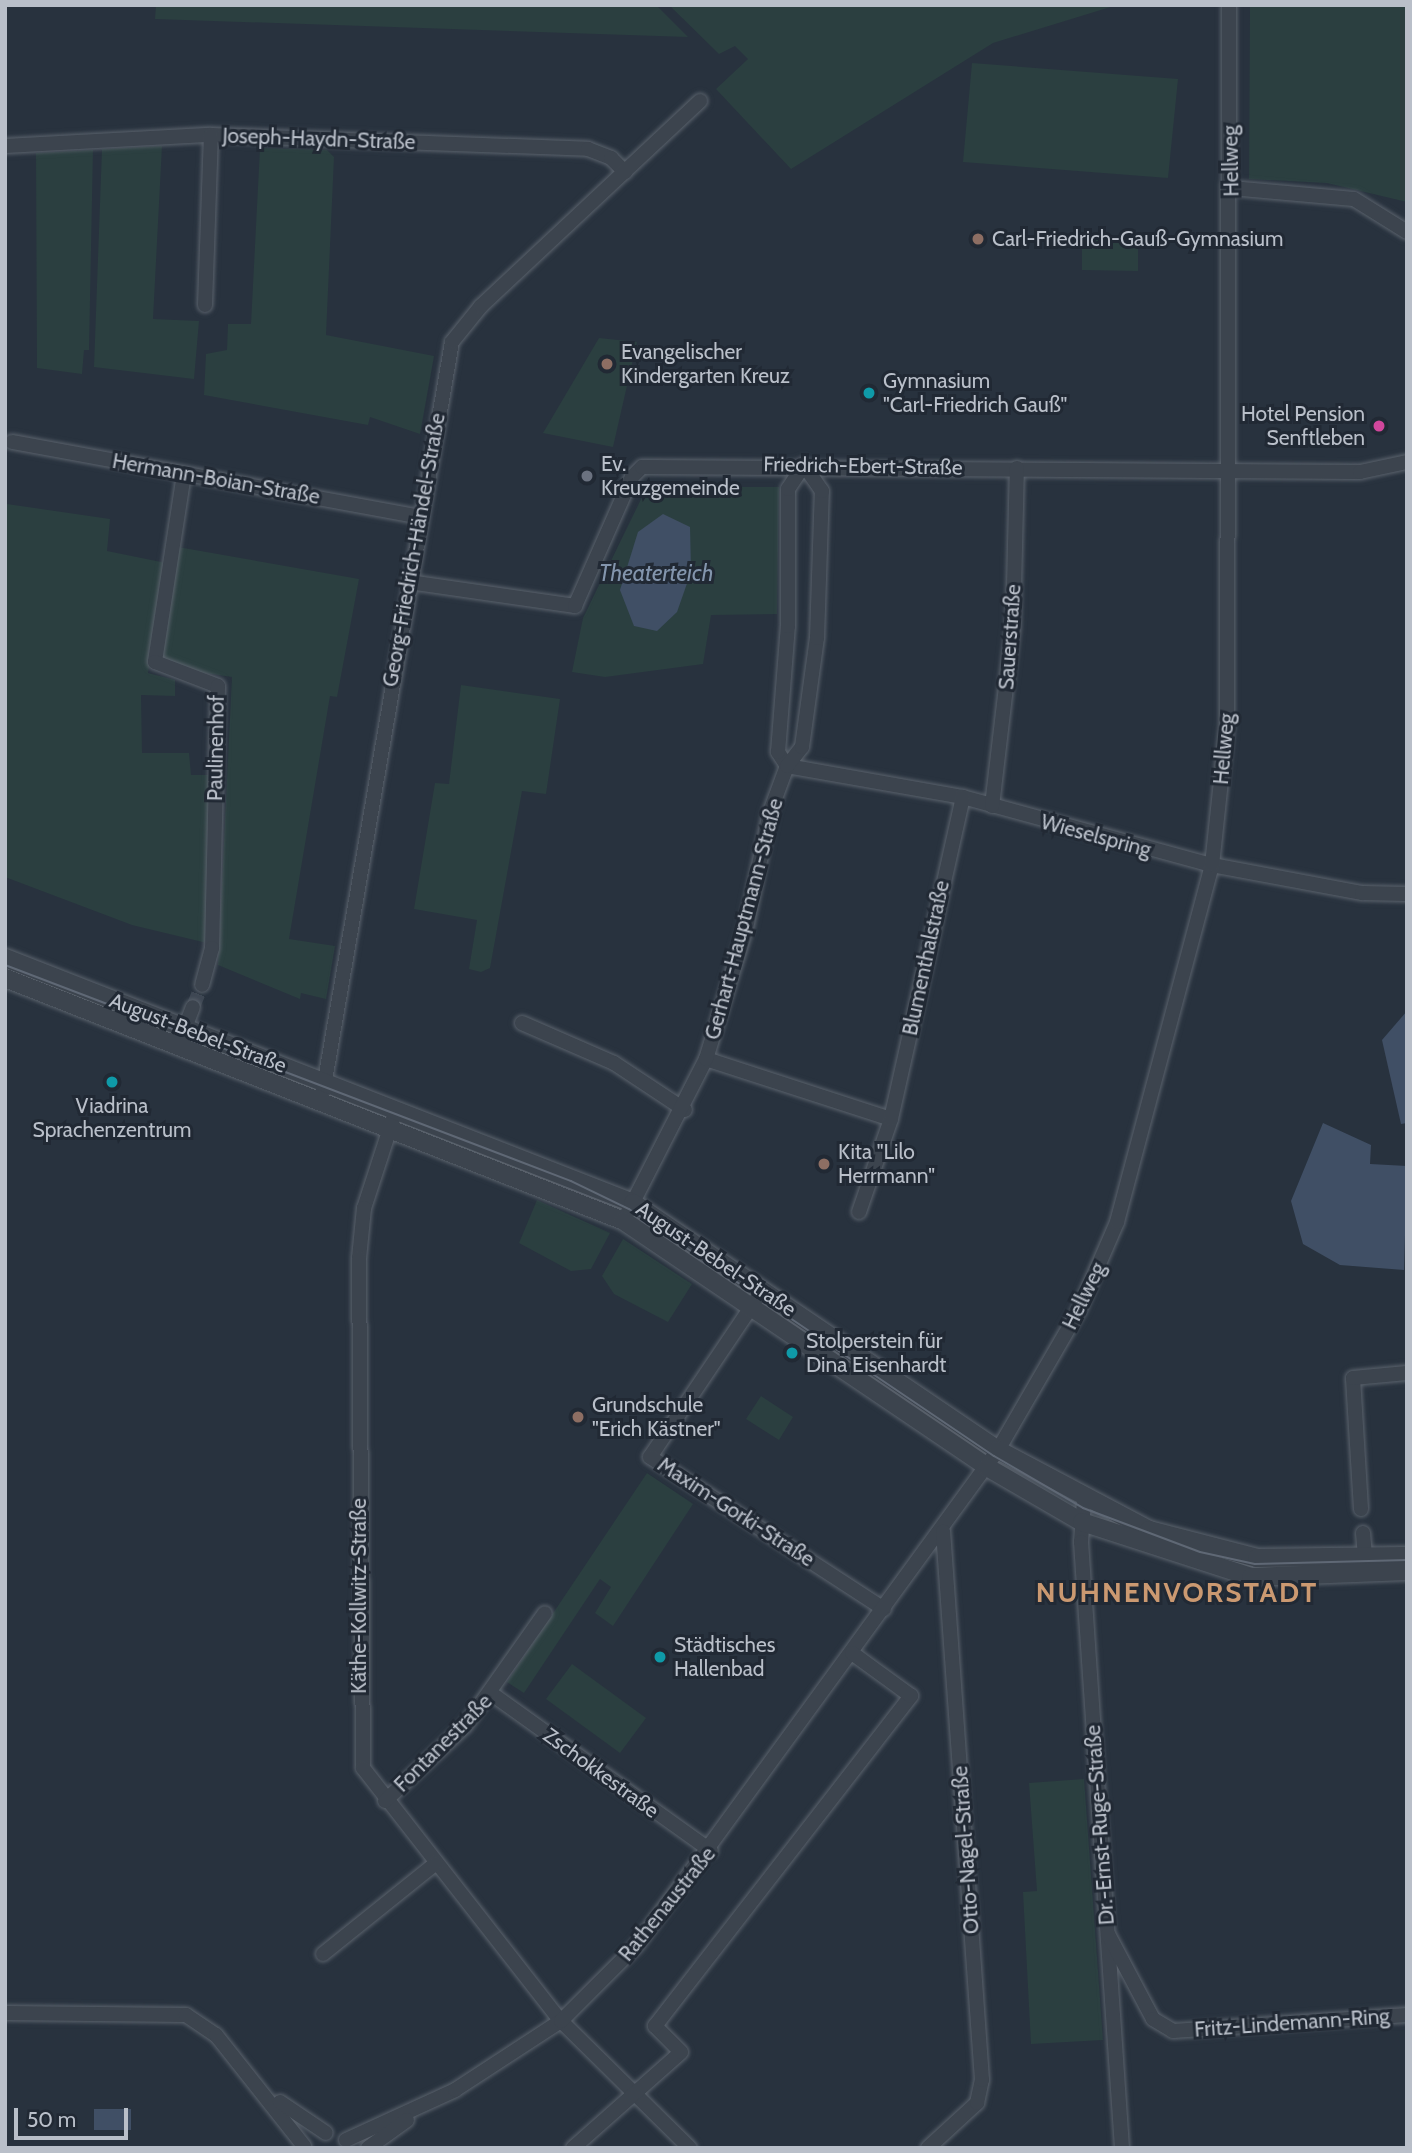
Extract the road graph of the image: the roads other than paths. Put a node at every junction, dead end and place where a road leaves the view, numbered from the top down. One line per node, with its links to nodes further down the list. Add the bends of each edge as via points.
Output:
1 (1228, 5): 6 (street, Hellweg)
2 (700, 102): 5 (street, Georg-Friedrich-Händel-Straße)
3 (211, 135): 4 (street, Joseph-Haydn-Straße); 5 (street, Joseph-Haydn-Straße, via 588,149 611,158); 8 (street)
4 (5, 146)
5 (625, 172): 15 (street, Georg-Friedrich-Händel-Straße, via 459,328 448,355)
6 (1231, 188): 7 (street, via 1354,199); 13 (street, Hellweg)
7 (1405, 228)
8 (205, 305)
9 (12, 442): 14 (street, Hermann-Boian-Straße)
10 (1407, 461): 13 (street, Friedrich-Ebert-Straße, via 1360,472)
11 (804, 465): 12 (street, Friedrich-Ebert-Straße); 16 (street, Friedrich-Ebert-Straße, via 642,467 632,477 575,606); 17 (street, Gerhart-Hauptmann-Straße, via 788,489 788,626 778,752); 17 (street, Gerhart-Hauptmann-Straße, via 822,491 817,624 802,747)
12 (1017, 468): 13 (street, Friedrich-Ebert-Straße); 19 (street, Sauerstraße, via 1013,628)
13 (1230, 469): 20 (street, Hellweg, via 1228,710)
14 (184, 474): 15 (street, Hermann-Boian-Straße); 24 (street, Paulinenhof, via 156,662 218,686 212,948)
15 (420, 517): 16 (street, Georg-Friedrich-Händel-Straße)
16 (409, 582): 30 (street, Georg-Friedrich-Händel-Straße)
17 (786, 766): 18 (street, Wieselspring); 29 (street, Gerhart-Hauptmann-Straße)
18 (963, 797): 19 (street, Wieselspring); 34 (street, Blumenthalstraße)
19 (992, 806): 20 (street, Wieselspring)
20 (1212, 865): 21 (street, Wieselspring, via 1362,893); 42 (street, Hellweg, via 1117,1222 1079,1310)
21 (1407, 894)
22 (5, 958): 27 (street, August-Bebel-Straße)
23 (5, 978): 28 (street, August-Bebel-Straße)
24 (202, 985)
25 (193, 1007): 27 (street)
26 (522, 1023): 33 (street, via 614,1063)
27 (185, 1027): 28 (street); 30 (street, August-Bebel-Straße)
28 (178, 1045): 31 (street, August-Bebel-Straße)
29 (706, 1059): 33 (street, Gerhart-Hauptmann-Straße); 34 (street)
30 (325, 1083): 31 (street, Georg-Friedrich-Händel-Straße); 32 (street, August-Bebel-Straße)
31 (322, 1101): 35 (street, August-Bebel-Straße)
32 (397, 1108): 35 (street, Käthe-Kollwitz-Straße); 36 (street, August-Bebel-Straße)
33 (685, 1110): 36 (street, Gerhart-Hauptmann-Straße)
34 (891, 1119): 37 (street, Blumenthalstraße)
35 (390, 1128): 38 (street, August-Bebel-Straße); 56 (street, Käthe-Kollwitz-Straße, via 363,1208 359,1258 359,1752)
36 (633, 1203): 38 (street, Gerhart-Hauptmann-Straße); 39 (street, August-Bebel-Straße)
37 (859, 1212)
38 (624, 1221): 40 (street, August-Bebel-Straße)
39 (762, 1291): 40 (street, Maxim-Gorki-Straße); 42 (street, August-Bebel-Straße)
40 (751, 1307): 43 (street, August-Bebel-Straße); 52 (street, Maxim-Gorki-Straße, via 650,1457)
41 (1407, 1373): 45 (street, via 1353,1378)
42 (998, 1450): 43 (street, Rathenaustraße); 44 (street, August-Bebel-Straße)
43 (987, 1466): 46 (street, August-Bebel-Straße); 47 (street, Rathenaustraße)
44 (1084, 1501): 46 (street, Dr.-Ernst-Ruge-Straße); 50 (street, August-Bebel-Straße, via 1202,1548 1295,1562)
45 (1361, 1509)
46 (1082, 1521): 50 (street, August-Bebel-Straße, via 1251,1577); 59 (street, Dr.-Ernst-Ruge-Straße)
47 (943, 1531): 52 (street, Rathenaustraße); 73 (street, Otto-Nagel-Straße, via 982,2080 977,2103)
48 (1363, 1533): 50 (street)
49 (1407, 1556): 50 (street, August-Bebel-Straße)
50 (1366, 1566): 51 (street, August-Bebel-Straße)
51 (1407, 1572)
52 (884, 1609): 54 (street, Rathenaustraße)
53 (545, 1613): 55 (street, Fontanestraße)
54 (852, 1653): 57 (street, Rathenaustraße); 65 (street, via 911,1696 655,2026 681,2052)
55 (492, 1694): 56 (street, Fontanestraße); 57 (street, Zschokkestraße)
56 (385, 1801): 58 (street, Käthe-Kollwitz-Straße)
57 (711, 1851): 63 (street, Rathenaustraße, via 638,1945)
58 (435, 1864): 60 (street); 63 (street, Käthe-Kollwitz-Straße)
59 (1107, 1932): 62 (street, Fritz-Lindemann-Ring, via 1153,2019 1173,2031); 74 (street, Dr.-Ernst-Ruge-Straße)
60 (323, 1954)
61 (5, 2014): 64 (street, via 173,2011 216,2035)
62 (1407, 2015)
63 (561, 2021): 65 (street, Käthe-Kollwitz-Straße); 66 (street, Rathenaustraße)
64 (263, 2087): 67 (street); 69 (street)
65 (636, 2099): 71 (street); 72 (street, Käthe-Kollwitz-Straße)
66 (430, 2102): 68 (street, Rathenaustraße); 70 (street, Rathenaustraße)
67 (326, 2133): 68 (street); 69 (street)
68 (350, 2144)
69 (303, 2147)
70 (368, 2148)
71 (573, 2148)
72 (690, 2148)
73 (928, 2148)
74 (1122, 2148)

